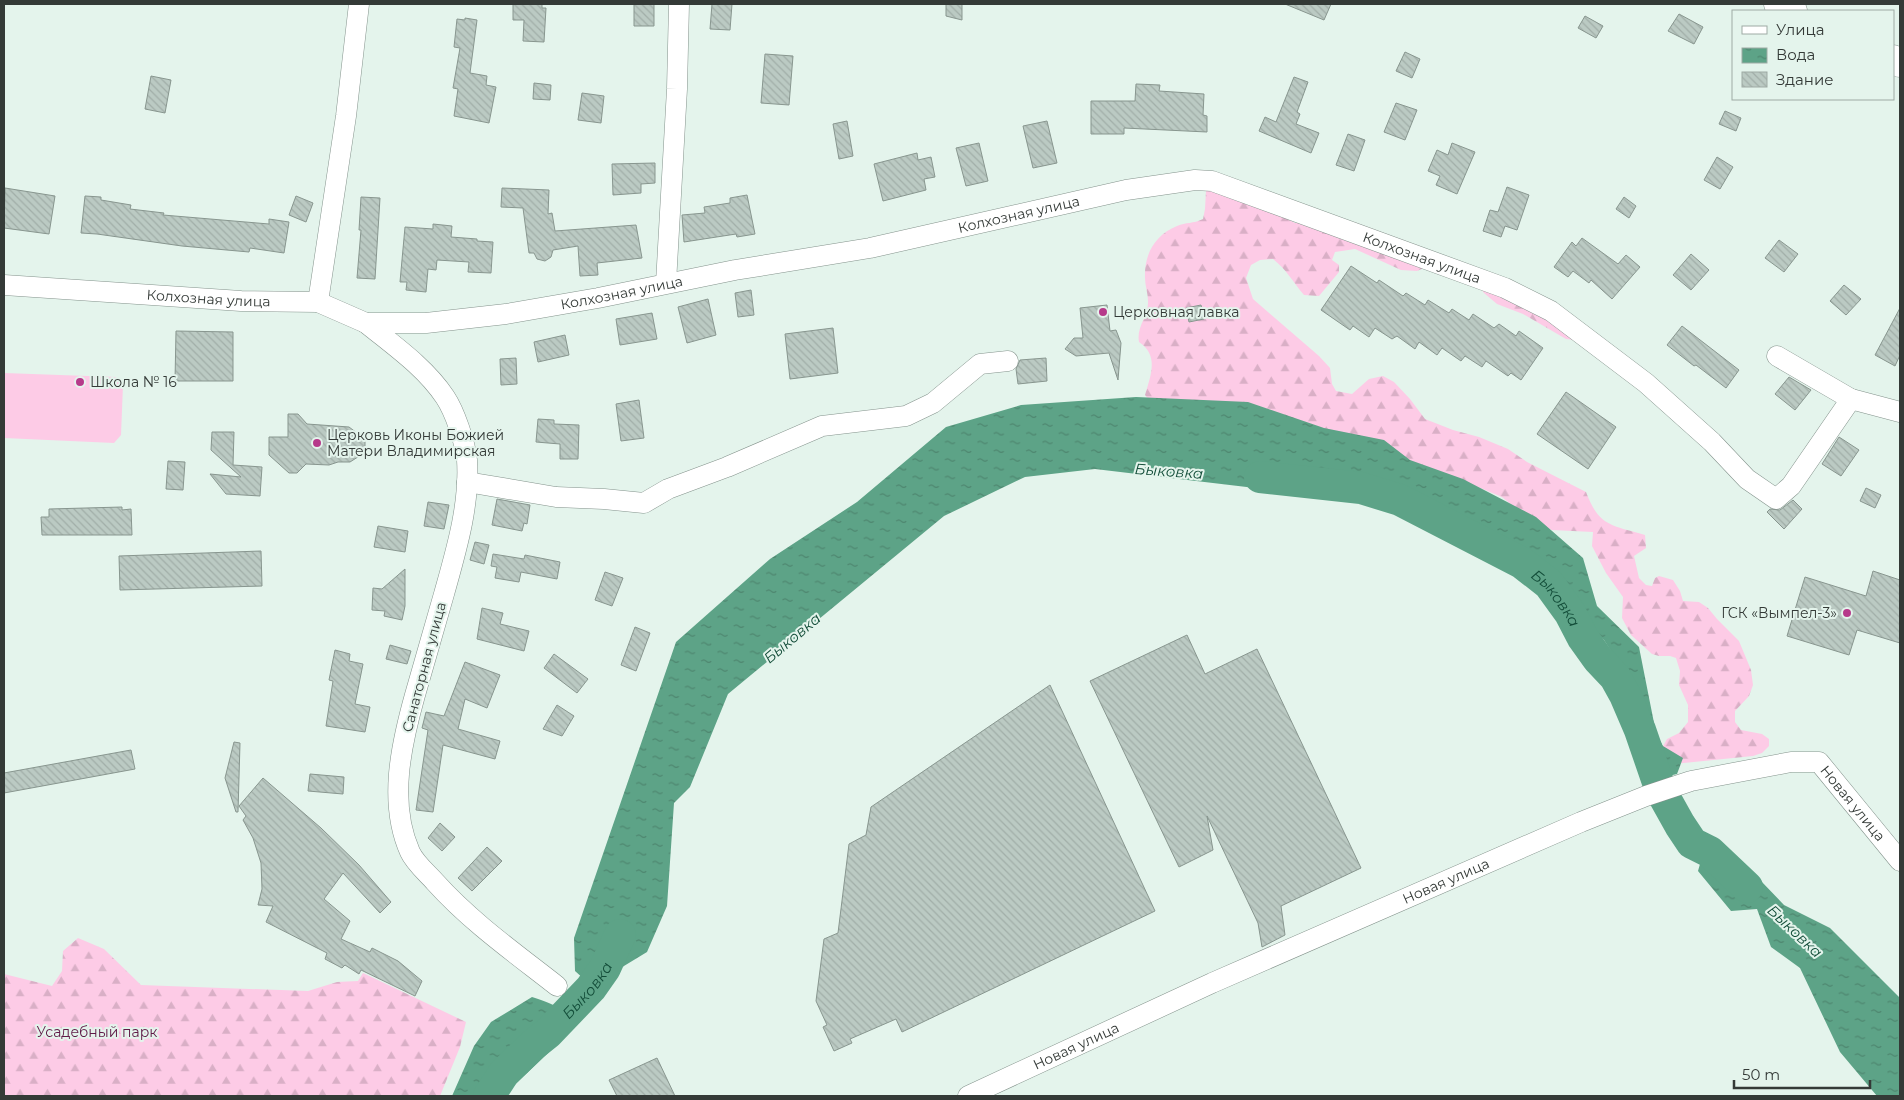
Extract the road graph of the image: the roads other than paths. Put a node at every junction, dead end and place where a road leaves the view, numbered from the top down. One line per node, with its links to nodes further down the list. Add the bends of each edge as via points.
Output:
1 (359, 4): 7 (street)
2 (679, 4): 5 (street)
3 (1778, 4): 4 (street)
4 (1792, 10)
5 (666, 283): 8 (street, Колхозная улица, via 506,314 426,323); 11 (street, Колхозная улица, via 870,248 1126,190 1195,180 1212,181 1505,288 1551,311 1646,383 1712,442 1747,479 1776,499 1791,486)
6 (4, 286): 7 (street, Колхозная улица)
7 (318, 302): 8 (street, Колхозная улица)
8 (366, 323): 13 (street, Санаторная улица, via 421,369 447,399 465,448)
9 (1776, 356): 11 (street)
10 (1008, 361): 13 (street, via 980,364 933,403 906,416 822,426 668,489 644,503 556,497)
11 (1851, 399): 12 (street)
12 (1900, 412)
13 (467, 482): 15 (street, Санаторная улица, via 457,545 401,752 399,806 402,830 411,854 448,896 474,921)
14 (1900, 861): 16 (street, Новая улица, via 1819,762 1791,762 1691,781 1572,826 1221,979)
15 (557, 986)
16 (968, 1096)

